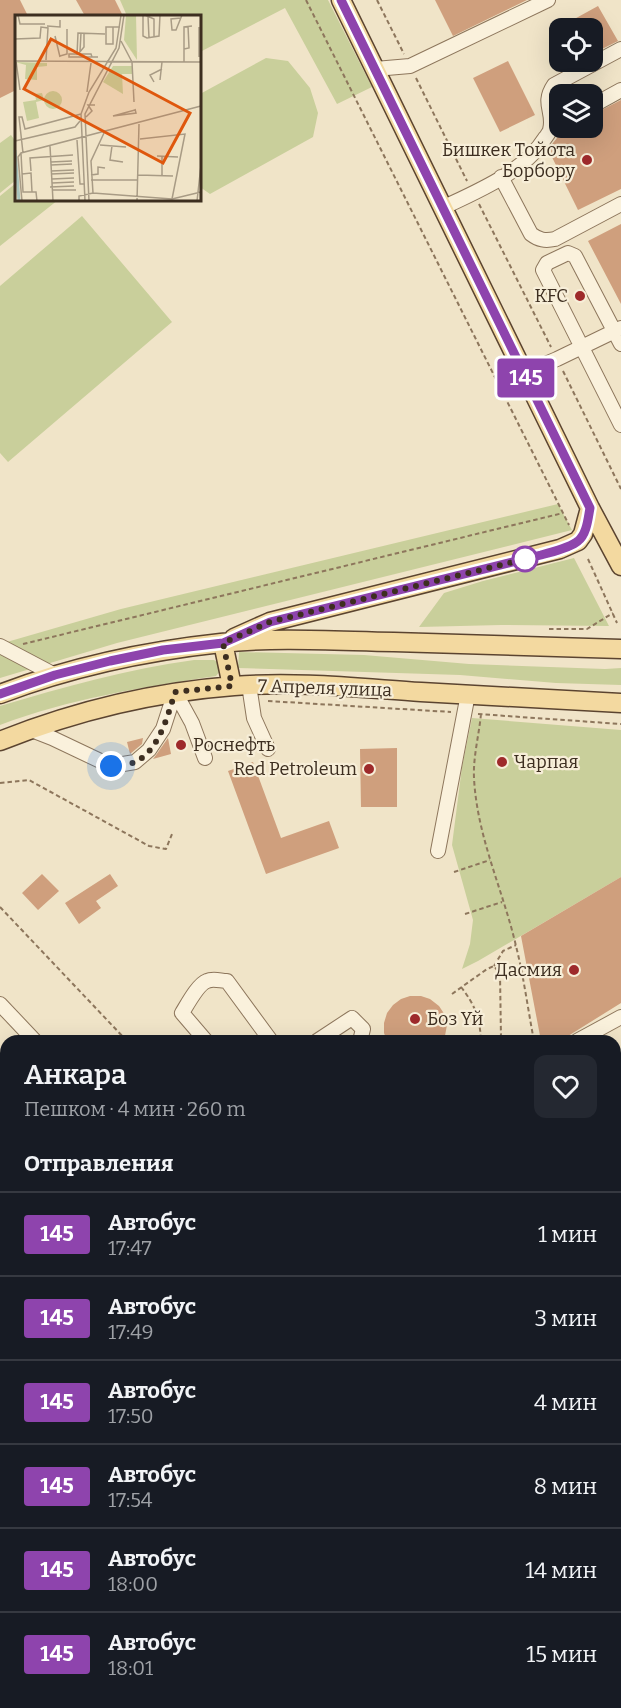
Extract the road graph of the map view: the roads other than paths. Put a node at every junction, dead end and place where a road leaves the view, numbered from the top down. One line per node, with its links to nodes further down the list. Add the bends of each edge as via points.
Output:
1 (341, 0): 4 (main road)
2 (548, 0): 4 (street, via 410,66)
3 (621, 49): 5 (street)
4 (375, 69): 13 (main road)
5 (556, 84)
6 (621, 90): 8 (street)
7 (549, 93): 9 (street)
8 (603, 100)
9 (549, 110)
10 (549, 135): 11 (street, via 523,164)
11 (501, 177): 12 (street, via 531,234 544,241 555,240); 13 (street)
12 (621, 204)
13 (442, 208): 16 (main road)
14 (619, 334): 15 (street); 15 (street, via 575,256 568,253 547,263 543,270)
15 (582, 347): 16 (street); 17 (street)
16 (524, 373): 18 (main road)
17 (621, 425)
18 (590, 508): 19 (main road); 20 (main road, via 584,534 560,549 270,622)
19 (621, 566)
20 (223, 643): 22 (main road, via 304,639); 23 (main road, via 141,654); 24 (main road)
21 (2, 648): 23 (street)
22 (621, 649)
23 (55, 675): 25 (main road)
24 (244, 690): 26 (main road, 7 Апреля улица); 27 (main road, 7 Апреля улица, via 314,684); 31 (street)
25 (4, 692)
26 (175, 692): 29 (main road, 7 Апреля улица, via 113,704); 29 (street, via 163,729 135,762 111,766); 32 (street)
27 (468, 694): 28 (main road, 7 Апреля улица); 33 (street)
28 (621, 703)
29 (29, 729): 30 (main road, 7 Апреля улица)
30 (0, 741)
31 (268, 749)
32 (205, 758)
33 (438, 851)
34 (0, 1004): 36 (street)
35 (621, 1017): 41 (street)
36 (29, 1035)
37 (201, 1035): 38 (street, via 182,1013 199,987 216,980 227,981)
38 (267, 1035)
39 (326, 1035): 40 (street, via 352,1018 363,1029)
40 (362, 1035)
41 (588, 1035)

